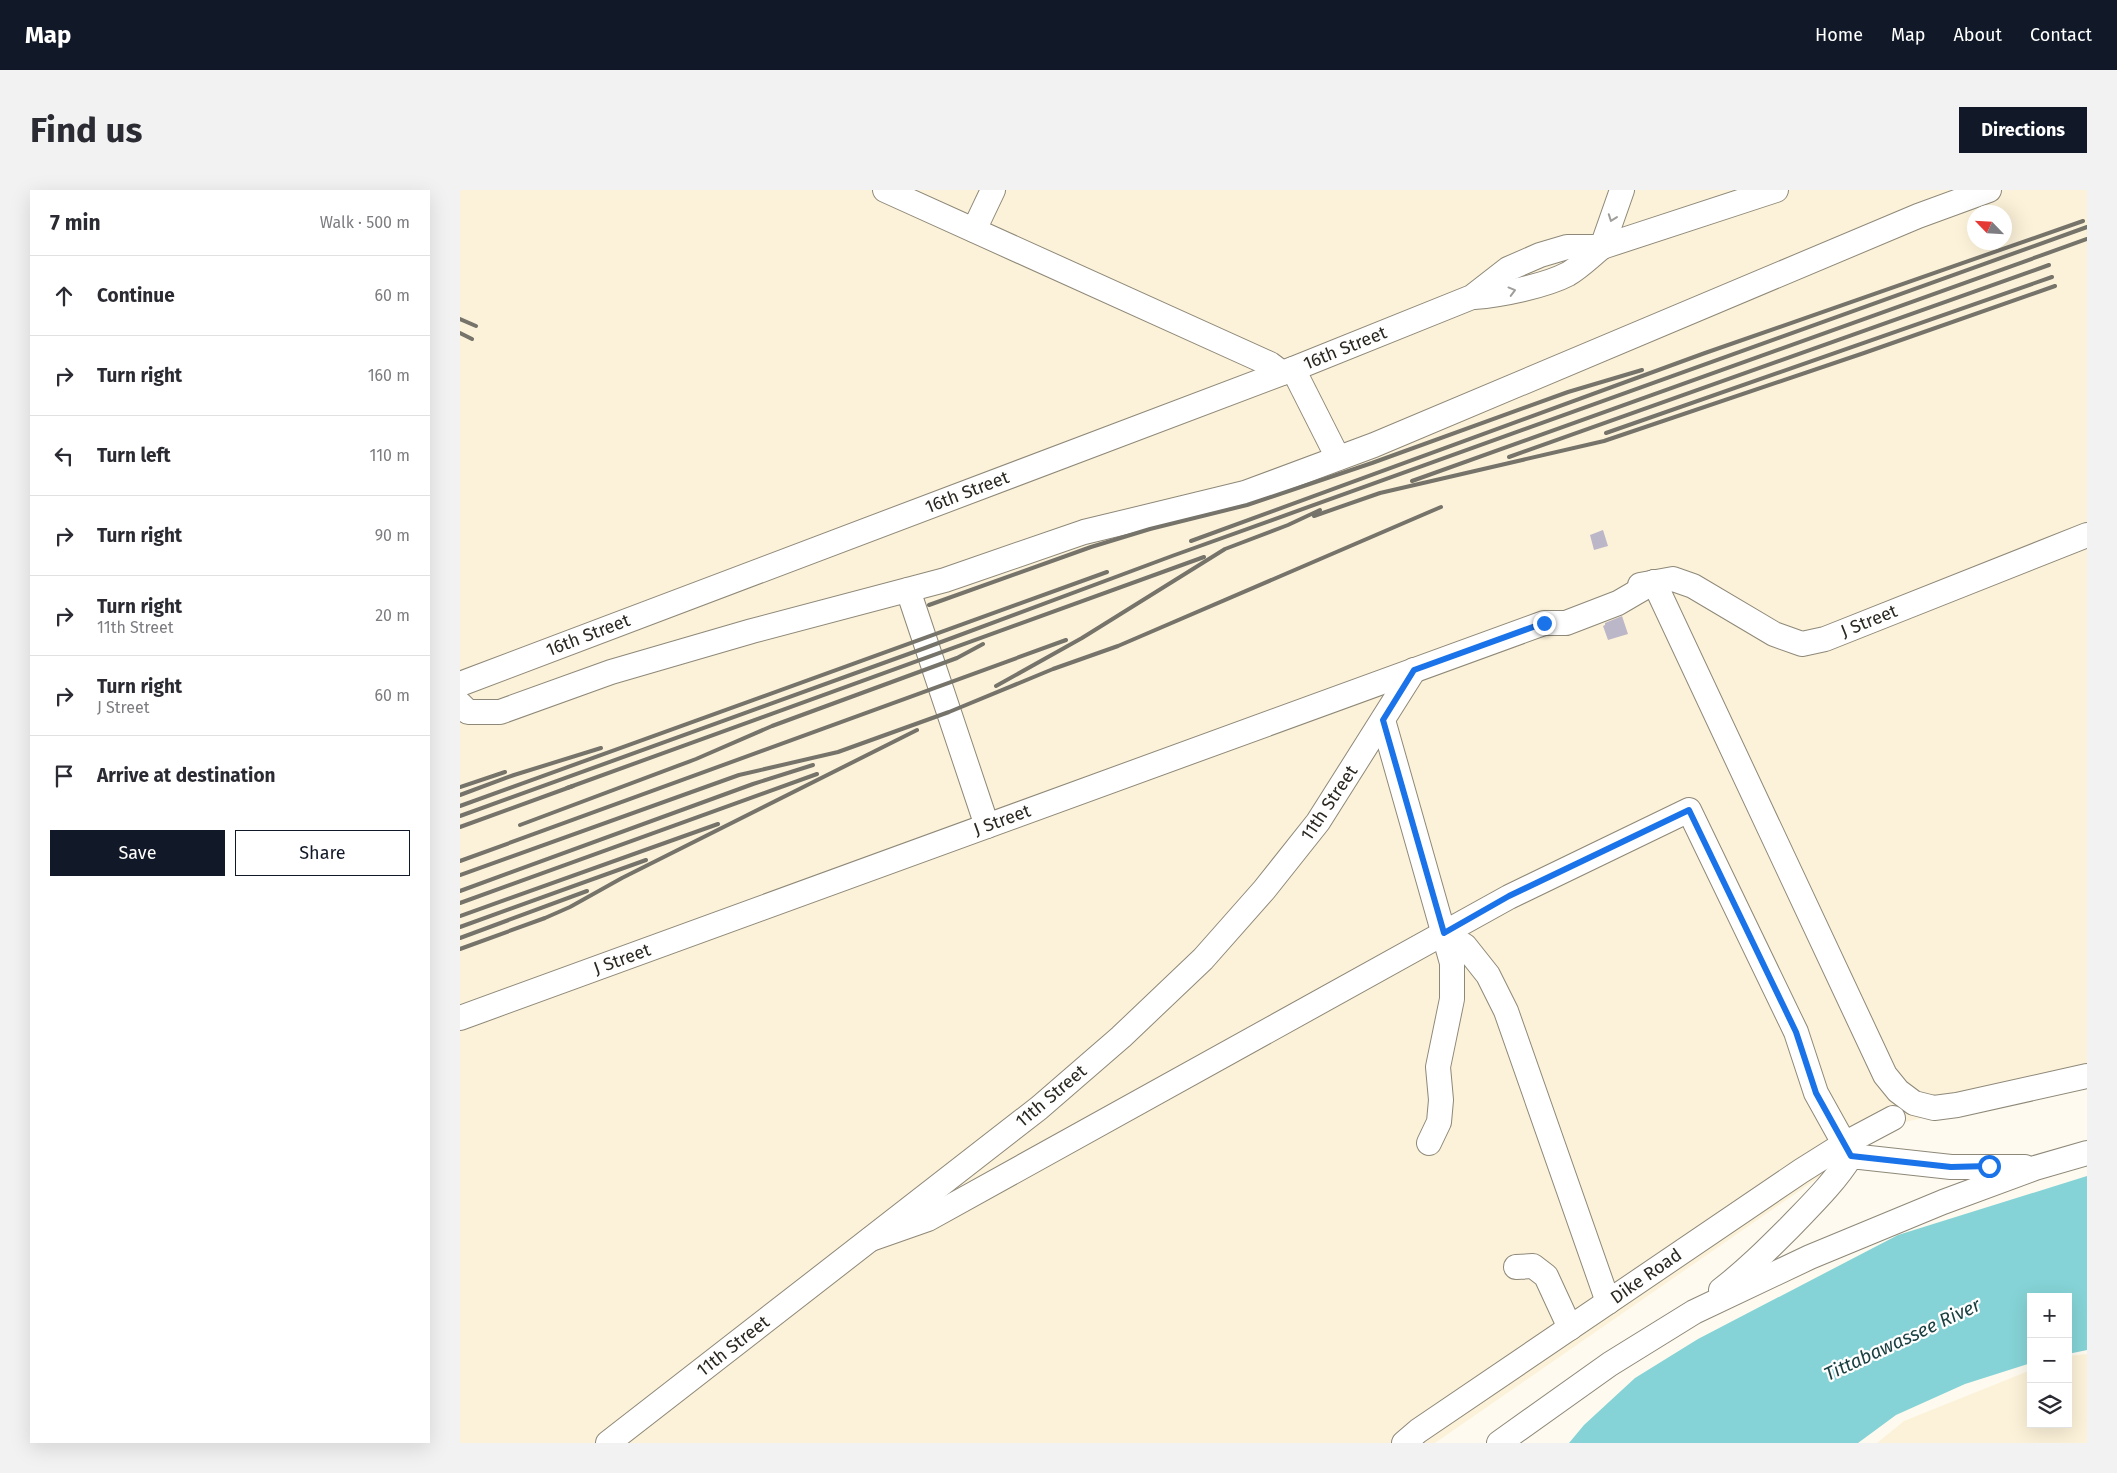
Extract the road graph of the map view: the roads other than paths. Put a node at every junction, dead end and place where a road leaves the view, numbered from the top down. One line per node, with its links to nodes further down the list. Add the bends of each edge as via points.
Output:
1 (885, 190): 6 (lane)
2 (993, 190): 6 (lane)
3 (1622, 190): 7 (lane, one-way to 7)
4 (1776, 190): 7 (lane, 16th Street)
5 (1989, 190): 9 (lane, via 1918,216)
6 (974, 230): 8 (lane)
7 (1602, 247): 8 (lane, 16th Street, via 1569,273 1494,295 1472,297)
8 (1287, 371): 9 (lane); 14 (lane, 16th Street)
9 (1338, 458): 12 (lane, via 1245,493 1084,532)
10 (2087, 535): 11 (lane, J Street, via 1825,638 1802,644 1774,634 1693,586 1672,579)
11 (1654, 582): 13 (lane, J Street, via 1618,603 1566,622 1544,623); 20 (lane, via 1885,1075 1898,1091 1914,1103 1934,1108)
12 (908, 590): 15 (lane, via 611,672 500,712 468,712); 17 (lane)
13 (1414, 670): 16 (lane, 11th Street); 17 (lane, J Street)
14 (460, 684)
15 (460, 704)
16 (1383, 720): 18 (lane); 26 (lane, 11th Street, via 1318,822 1203,959 1121,1037 1039,1108)
17 (987, 826): 19 (lane, J Street)
18 (1444, 933): 22 (lane, via 1452,964 1452,999 1438,1067 1439,1122); 23 (lane, via 1509,896 1689,810 1796,1032 1816,1093); 26 (lane, via 928,1219); 28 (lane, via 1466,946 1488,975 1506,1011)
19 (460, 1018)
20 (2087, 1076)
21 (1892, 1118): 23 (lane, Dike Road)
22 (1428, 1143)
23 (1847, 1150): 25 (lane, via 1951,1167); 28 (lane, Dike Road, via 1801,1171); 29 (lane, via 1838,1177 1760,1256)
24 (2087, 1153): 25 (lane)
25 (2034, 1168): 29 (lane, via 1810,1257)
26 (872, 1239): 31 (lane, 11th Street)
27 (1516, 1267): 30 (lane, via 1533,1266 1546,1276)
28 (1608, 1302): 30 (lane, Dike Road)
29 (1694, 1312): 33 (lane, via 1610,1364)
30 (1570, 1328): 32 (lane, Dike Road)
31 (608, 1443)
32 (1404, 1443)
33 (1499, 1443)

